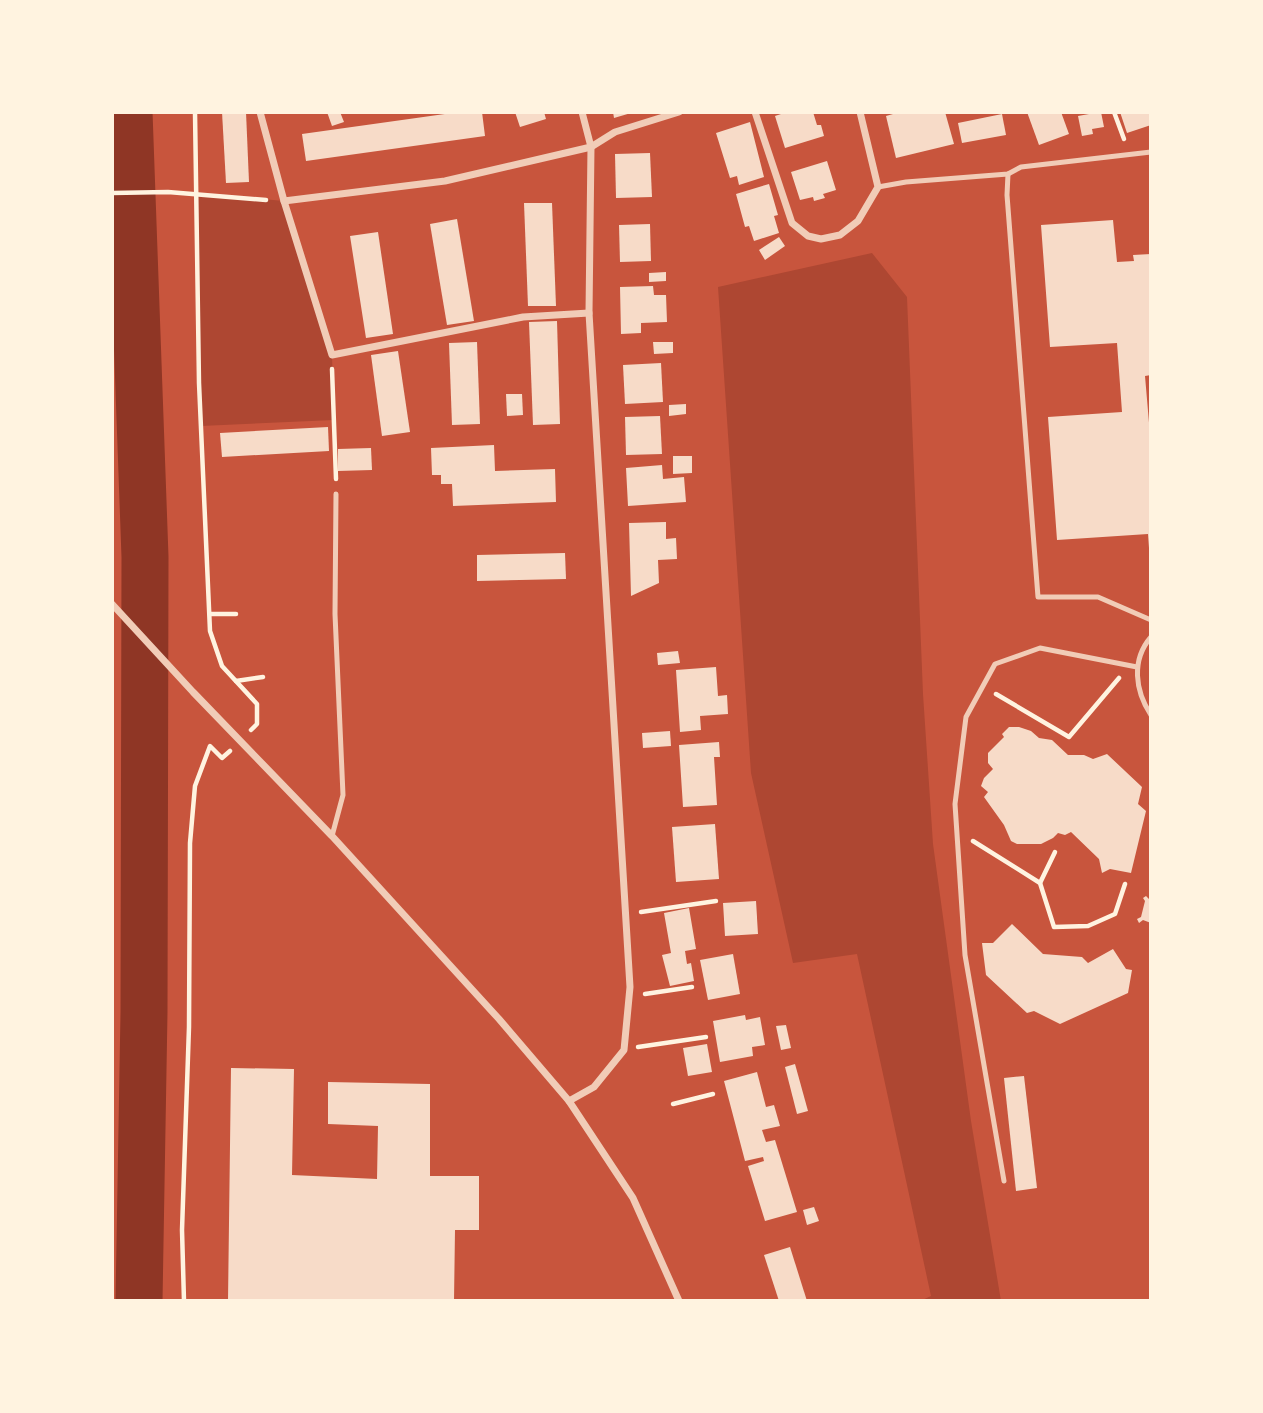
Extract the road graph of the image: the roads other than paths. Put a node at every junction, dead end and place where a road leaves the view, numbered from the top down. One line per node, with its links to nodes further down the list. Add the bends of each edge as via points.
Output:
1 (260, 112): 10 (street)
2 (582, 112): 6 (street)
3 (679, 112): 6 (street, via 615,132)
4 (755, 112): 9 (street, via 792,223 808,236 840,235 858,221)
5 (860, 112): 9 (street)
6 (591, 147): 10 (street, via 445,181); 11 (street)
7 (1151, 152): 8 (lane, via 1021,167)
8 (1009, 174): 9 (lane); 14 (lane, via 1038,597 1098,597)
9 (878, 187)
10 (284, 201): 11 (street, via 332,355 523,317)
11 (589, 313): 19 (street, via 630,997 624,1050 594,1087)
12 (336, 494): 18 (lane, via 335,614 343,795)
13 (112, 604): 18 (street)
14 (1151, 620)
15 (1151, 637): 16 (lane)
16 (1133, 666): 17 (lane); 20 (lane, via 1040,648 995,664 966,716 955,804 965,955)
17 (1151, 715)
18 (331, 836): 19 (street)
19 (569, 1101): 21 (street, via 633,1198)
20 (1004, 1181)
21 (679, 1301)

